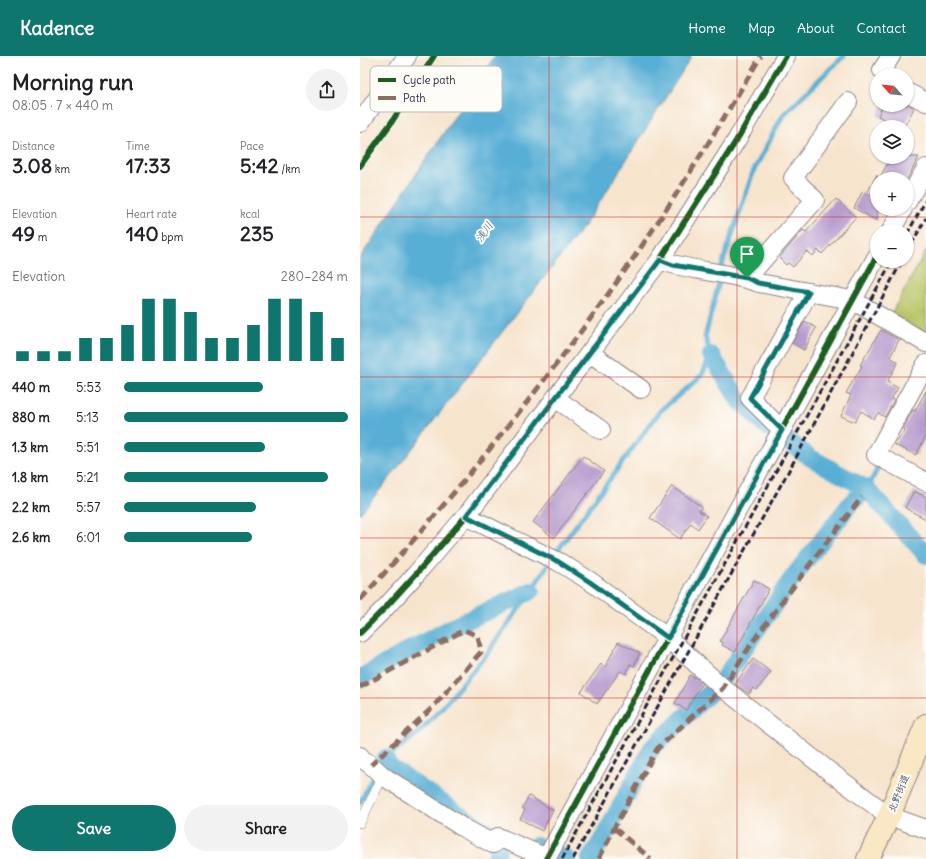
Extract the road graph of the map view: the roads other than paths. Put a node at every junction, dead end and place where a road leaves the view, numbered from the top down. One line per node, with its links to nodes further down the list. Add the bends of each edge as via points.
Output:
1 (407, 56): 4 (street)
2 (786, 56): 13 (street, via 736,141)
3 (891, 56): 5 (street)
4 (400, 66)
5 (883, 68)
6 (914, 96): 8 (street)
7 (848, 102): 15 (street, via 793,178 815,200)
8 (926, 102)
9 (370, 110): 10 (street)
10 (360, 124)
11 (926, 168): 12 (street)
12 (914, 189)
13 (660, 260): 15 (street, via 673,265); 19 (street)
14 (870, 268): 17 (street)
15 (747, 278): 16 (street, via 758,283)
16 (809, 292): 17 (street); 24 (street, via 750,398)
17 (852, 300): 18 (street); 24 (street)
18 (926, 344)
19 (590, 353): 21 (street); 22 (street)
20 (926, 364): 25 (street, via 876,455)
21 (641, 389)
22 (556, 398): 23 (street); 26 (street)
23 (601, 430)
24 (782, 430): 28 (street)
25 (926, 482)
26 (466, 516): 27 (street); 28 (street, via 559,562)
27 (360, 633)
28 (668, 638): 32 (street, via 736,699); 35 (street)
29 (926, 725): 32 (main road, 北野街道)
30 (360, 756): 31 (street)
31 (383, 776): 33 (lane); 35 (street, via 492,844 498,837)
32 (889, 816): 34 (street); 36 (main road, 北野街道)
33 (360, 823)
34 (926, 829)
35 (547, 858)
36 (868, 859)

